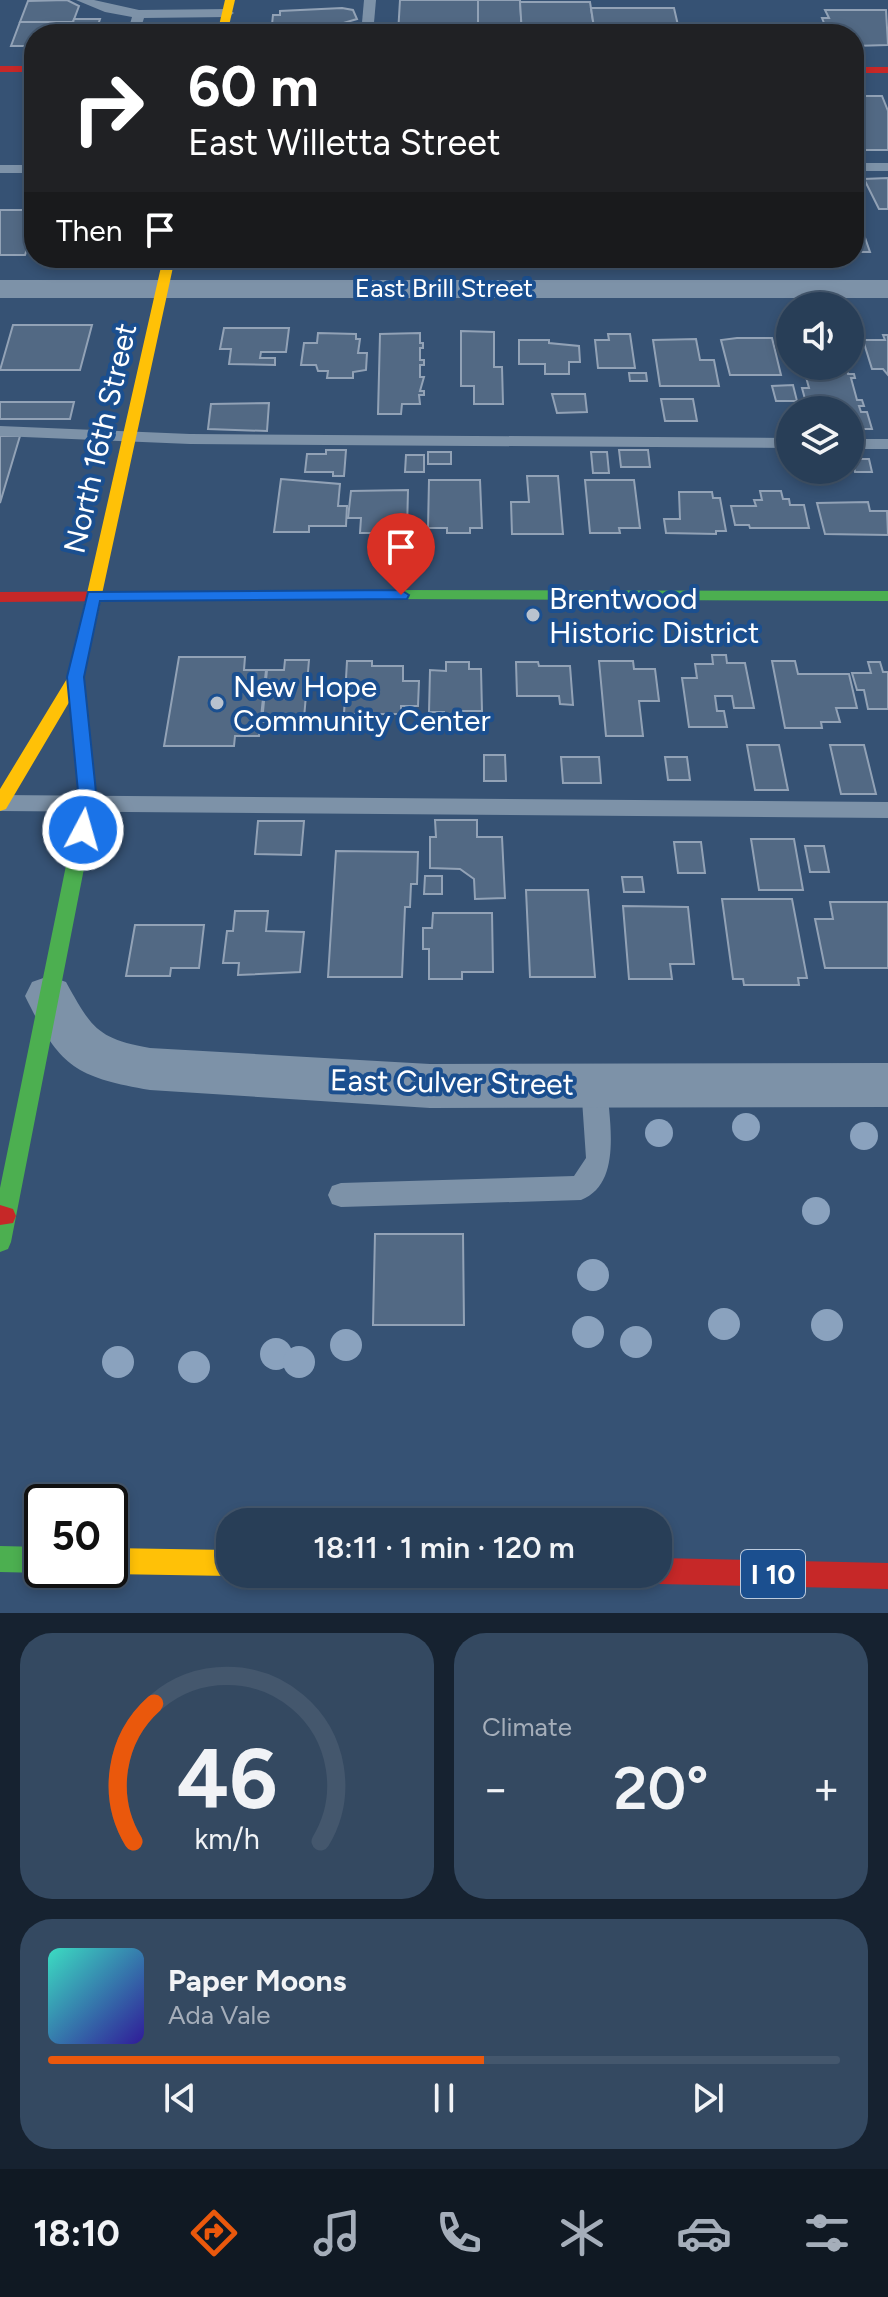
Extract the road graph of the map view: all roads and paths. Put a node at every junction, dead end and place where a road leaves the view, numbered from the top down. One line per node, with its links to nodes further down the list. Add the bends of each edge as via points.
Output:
1 (82, 0): 4 (lane)
2 (370, 0): 6 (lane)
3 (229, 7): 4 (lane)
4 (139, 14): 5 (lane)
5 (136, 24)
6 (368, 24)
7 (0, 69): 8 (main road)
8 (24, 69)
9 (864, 70): 10 (main road)
10 (888, 70)
11 (864, 167): 12 (lane)
12 (888, 167)
13 (0, 169): 14 (lane)
14 (24, 169)
15 (167, 268): 17 (main road, North 16th Street)
16 (0, 289): 17 (street, East Brill Street)
17 (163, 289): 18 (street, East Brill Street); 20 (main road, North 16th Street)
18 (888, 289)
19 (0, 431): 20 (lane)
20 (129, 438): 21 (lane); 24 (main road, North 16th Street)
21 (776, 443)
22 (864, 444): 23 (lane)
23 (888, 444)
24 (93, 596): 25 (main road); 26 (main road); 27 (main road, North 16th Street)
25 (888, 596)
26 (0, 597)
27 (76, 677): 28 (main road, North 16th Street); 29 (main road, North 16th Street)
28 (88, 802): 29 (lane); 30 (lane); 31 (main road, North 16th Street)
29 (0, 804)
30 (888, 810)
31 (49, 996): 32 (street, East Culver Street, via 80,1048 118,1064 430,1086); 35 (main road, North 16th Street)
32 (594, 1085): 33 (street, East Culver Street); 34 (lane, via 599,1160 581,1188)
33 (888, 1085)
34 (341, 1195)
35 (3, 1216): 36 (main road, North 16th Street)
36 (0, 1242)
37 (0, 1559): 38 (main road)
38 (24, 1560)
39 (128, 1561): 40 (main road)
40 (216, 1563)
41 (672, 1571): 42 (main road, I 10)
42 (888, 1576)

